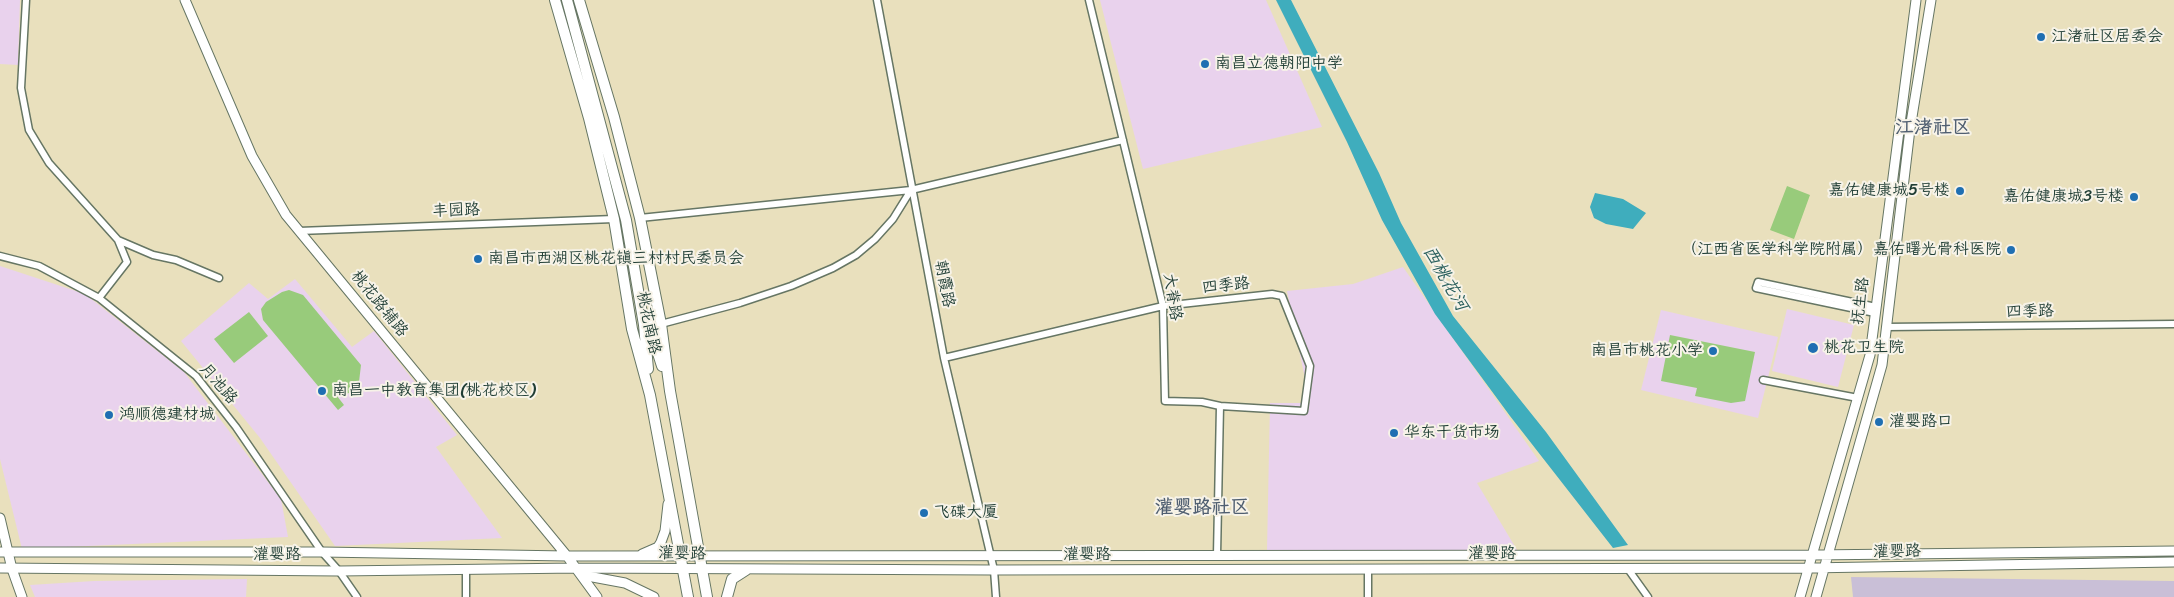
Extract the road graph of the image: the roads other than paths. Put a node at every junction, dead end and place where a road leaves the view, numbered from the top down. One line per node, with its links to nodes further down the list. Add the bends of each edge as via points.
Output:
1 (26, 0): 16 (street, via 21,88 29,130 49,163)
2 (185, 0): 15 (main road, 桃花路辅路, via 252,156 286,216)
3 (555, 0): 14 (main road, 桃花南路)
4 (567, 0): 24 (main road, via 626,220)
5 (571, 0): 24 (main road, via 630,220)
6 (877, 0): 12 (street, 朝霞路)
7 (1089, 0): 11 (street, 大脊路)
8 (1916, 0): 21 (main road, 抚生路)
9 (1930, 0): 25 (main road, 抚生路, via 1910,129)
10 (581, 3): 13 (main road, 桃花南路)
11 (1123, 140): 12 (street); 20 (street, 大脊路)
12 (911, 190): 13 (street); 22 (street, via 893,219 875,239 833,268 740,303); 26 (street, 朝霞路)
13 (640, 218): 22 (main road, 桃花南路)
14 (614, 219): 15 (street, 丰园路); 29 (main road, 桃花南路, via 632,329)
15 (298, 230): 40 (main road, 桃花路辅路)
16 (118, 240): 18 (street); 19 (street, via 128,262)
17 (0, 256): 19 (street, 月池路, via 39,266)
18 (219, 278)
19 (99, 298): 36 (street, 月池路, via 196,376 236,427)
20 (1163, 306): 26 (street, 四季路); 31 (street, 大脊路, via 1165,402 1202,402); 31 (street, 四季路, via 1272,294 1282,296 1310,366 1304,412)
21 (1875, 310): 21 (street, via 1756,288 1758,282); 30 (main road, 抚生路, via 1870,355)
22 (661, 324): 28 (main road, 桃花南路)
23 (2174, 324): 25 (street, 四季路)
24 (646, 325): 28 (main road); 29 (main road)
25 (1886, 327): 37 (main road, 抚生路, via 1882,365)
26 (944, 358): 44 (street, 朝霞路)
27 (1763, 380): 30 (street)
28 (670, 391): 43 (main road, 桃花南路)
29 (650, 395): 32 (main road, 桃花南路)
30 (1858, 398): 39 (main road, 抚生路)
31 (1220, 406): 38 (street)
32 (669, 491): 41 (main road, via 667,520 661,542 658,547); 42 (main road, 桃花南路)
33 (0, 518): 35 (main road)
34 (2174, 551): 37 (main road, 灌婴路)
35 (4, 552): 36 (main road, 灌婴路); 49 (main road)
36 (322, 552): 40 (main road, 灌婴路); 57 (street, 月池路)
37 (1828, 554): 39 (main road, 灌婴路); 48 (main road, 抚生路)
38 (1217, 555): 39 (main road, 灌婴路); 44 (main road, 灌婴路)
39 (1811, 555): 47 (main road, 抚生路)
40 (567, 556): 41 (main road, 灌婴路); 58 (main road, 桃花路辅路)
41 (638, 556): 42 (main road, 灌婴路)
42 (680, 556): 43 (main road, 灌婴路); 51 (main road, 桃花南路)
43 (700, 556): 44 (main road, 灌婴路); 54 (main road, 桃花南路)
44 (990, 556): 56 (street, 朝霞路)
45 (2174, 562): 48 (main road, 灌婴路)
46 (0, 568): 49 (main road, 灌婴路)
47 (1807, 568): 48 (main road, 灌婴路); 53 (main road, 灌婴路); 70 (main road, 抚生路)
48 (1824, 568): 71 (main road, 抚生路)
49 (12, 569): 57 (main road, 灌婴路); 59 (main road)
50 (466, 569): 57 (main road, 灌婴路); 58 (main road, 灌婴路); 61 (street)
51 (682, 569): 54 (main road, 灌婴路); 58 (main road, 灌婴路); 64 (main road, 桃花南路)
52 (1368, 569): 53 (main road, 灌婴路); 56 (main road, 灌婴路); 68 (street)
53 (1628, 569): 69 (street)
54 (702, 570): 55 (main road, 灌婴路); 65 (main road, 桃花南路)
55 (746, 570): 56 (main road, 灌婴路); 66 (main road, via 732,579)
56 (994, 570): 67 (street, 朝霞路)
57 (339, 571): 60 (street, 月池路)
58 (579, 572): 62 (main road, 桃花路辅路); 63 (main road, via 626,583)
59 (22, 597)
60 (357, 597)
61 (466, 597)
62 (597, 597)
63 (654, 597)
64 (688, 597)
65 (707, 597)
66 (727, 597)
67 (996, 597)
68 (1368, 597)
69 (1648, 597)
70 (1800, 597)
71 (1816, 597)

